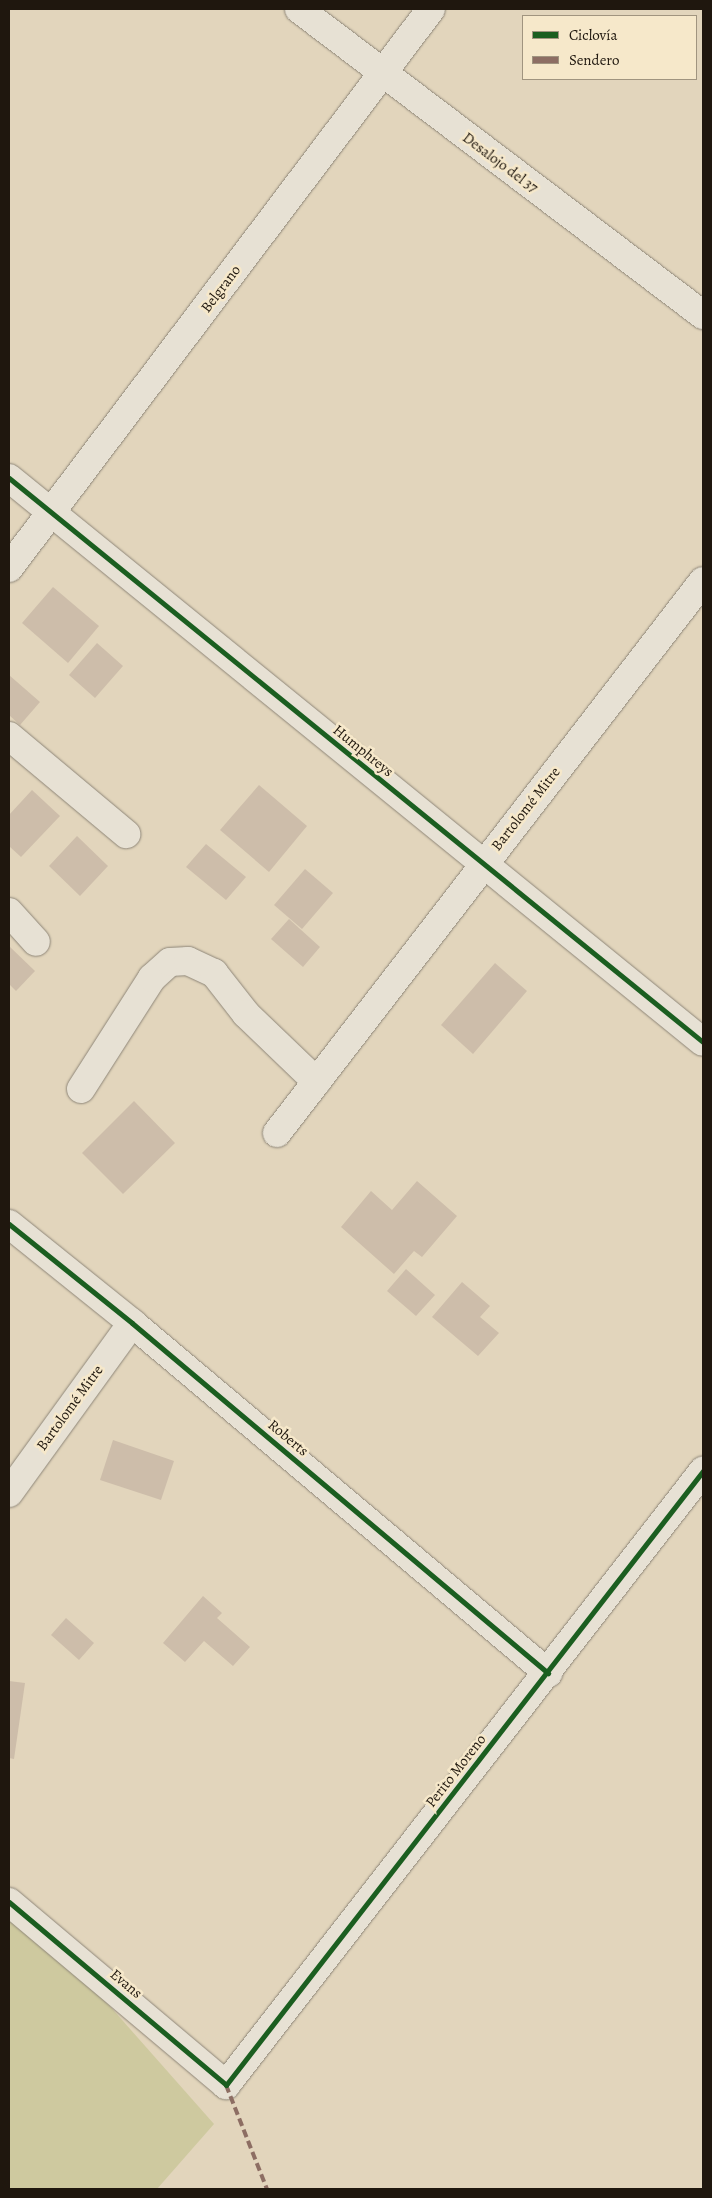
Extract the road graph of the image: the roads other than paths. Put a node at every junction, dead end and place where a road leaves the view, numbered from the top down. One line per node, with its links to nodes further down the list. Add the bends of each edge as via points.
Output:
1 (299, 9): 3 (street, Desalojo del 37)
2 (431, 9): 3 (street, Belgrano)
3 (382, 74): 4 (street, Desalojo del 37); 6 (street, Belgrano)
4 (703, 315)
5 (9, 478): 6 (street, Humphreys)
6 (53, 514): 7 (street, Belgrano); 11 (street, Humphreys)
7 (9, 568)
8 (703, 581): 11 (street, Bartolomé Mitre)
9 (9, 736): 10 (street)
10 (126, 834)
11 (482, 865): 14 (street, Humphreys); 15 (street, Bartolomé Mitre)
12 (9, 912): 13 (street)
13 (36, 942)
14 (703, 1042)
15 (317, 1082): 16 (street, via 246,1014 214,973 188,961 170,962 152,978); 17 (street, Bartolomé Mitre)
16 (81, 1088)
17 (277, 1134)
18 (9, 1224): 19 (street, Roberts)
19 (132, 1323): 21 (street, Bartolomé Mitre); 22 (street, Roberts)
20 (703, 1471): 22 (street, Perito Moreno)
21 (9, 1493)
22 (548, 1673): 24 (street, Perito Moreno)
23 (9, 1902): 24 (street, Evans)
24 (226, 2085)

